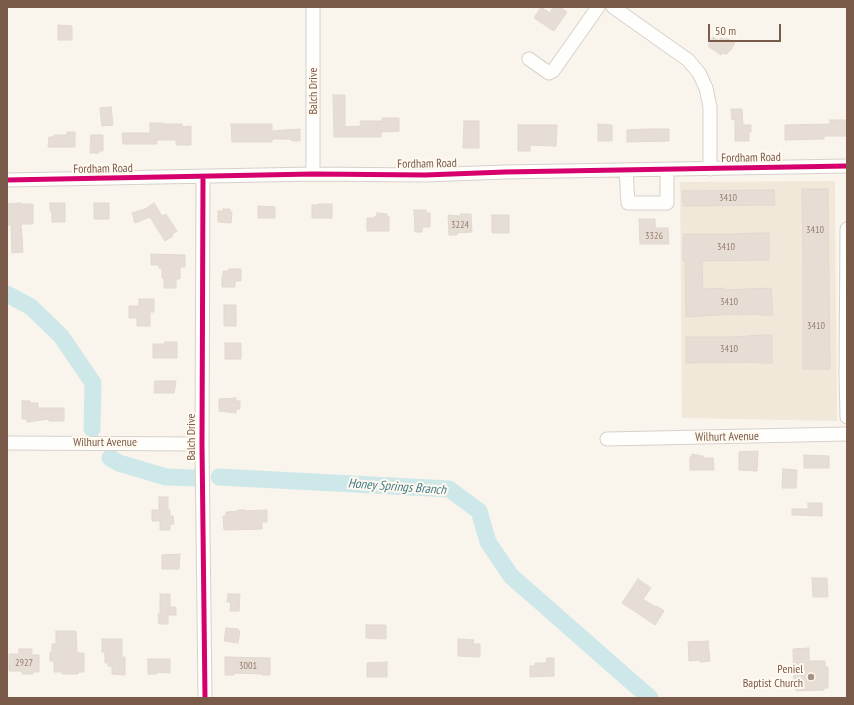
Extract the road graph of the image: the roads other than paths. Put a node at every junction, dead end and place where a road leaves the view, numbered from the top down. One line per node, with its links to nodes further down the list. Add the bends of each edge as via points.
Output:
1 (313, 7): 9 (street, Balch Drive)
2 (598, 7): 4 (street, via 553,71 549,73)
3 (613, 7): 6 (street, via 688,60 699,74 706,88 710,107)
4 (529, 59)
5 (847, 166): 6 (street, Fordham Road)
6 (710, 169): 8 (street, Fordham Road)
7 (626, 170): 8 (street, Fordham Road); 8 (street, via 628,203 667,203); 9 (street, Fordham Road, via 424,175)
8 (667, 170)
9 (313, 174): 10 (street, Fordham Road)
10 (203, 177): 11 (street, Fordham Road); 17 (street, Balch Drive)
11 (7, 180)
12 (847, 229): 13 (street)
13 (847, 417)
14 (847, 434): 15 (street, Wilhurt Avenue)
15 (607, 439)
16 (7, 443): 17 (street, Wilhurt Avenue)
17 (202, 444): 18 (street, Balch Drive)
18 (205, 698)

